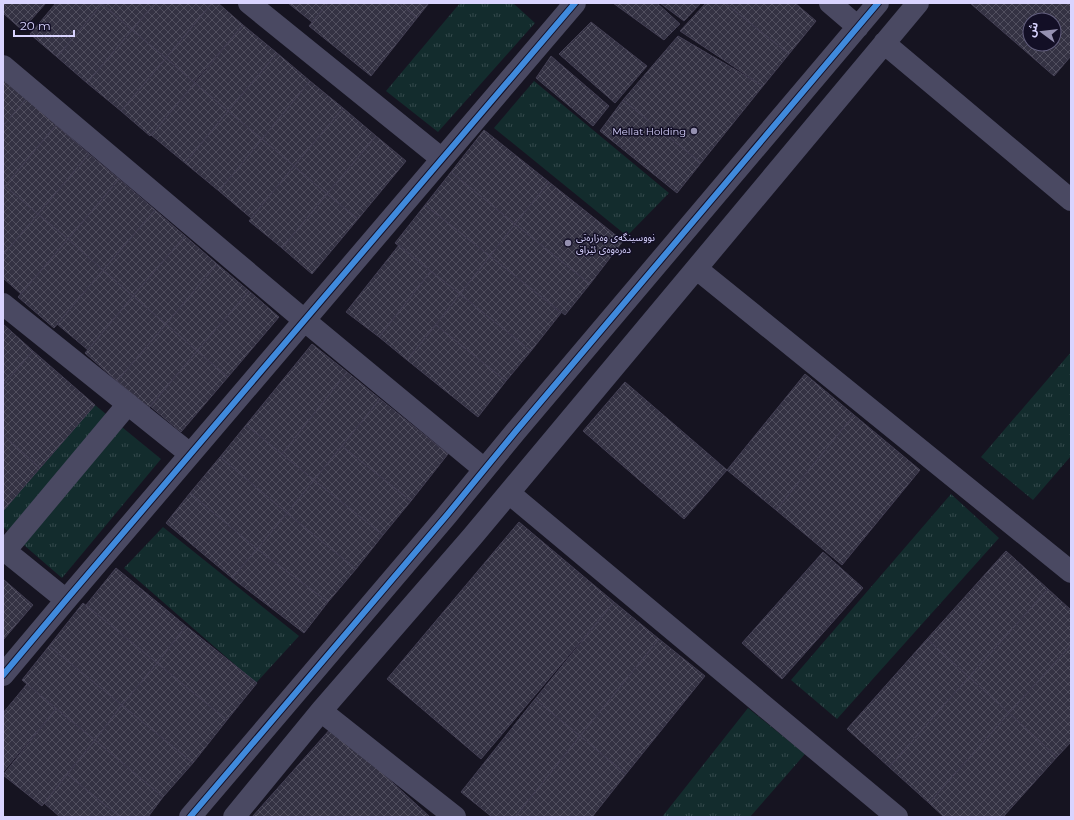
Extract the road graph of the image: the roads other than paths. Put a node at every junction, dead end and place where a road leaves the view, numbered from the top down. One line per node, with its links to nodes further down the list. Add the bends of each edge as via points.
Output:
1 (248, 3): 11 (street)
2 (830, 3): 6 (street)
3 (878, 3): 6 (street)
4 (914, 4): 7 (street)
5 (565, 6): 11 (street)
6 (858, 27): 9 (street)
7 (884, 43): 10 (street); 12 (street)
8 (3, 66): 15 (street)
9 (808, 86): 10 (street); 17 (street)
10 (831, 107): 13 (street)
11 (442, 159): 15 (street)
12 (1071, 200)
13 (697, 269): 18 (street); 25 (street)
14 (3, 304): 16 (street)
15 (304, 320): 19 (street); 20 (street)
16 (128, 404): 19 (street); 24 (street)
17 (516, 431): 18 (street); 20 (street)
18 (542, 453): 21 (street)
19 (190, 454): 26 (street)
20 (484, 469): 22 (street)
21 (509, 493): 23 (street); 32 (street)
22 (447, 515): 23 (street); 29 (street)
23 (472, 537): 28 (street)
24 (4, 550): 26 (street)
25 (1071, 572)
26 (66, 600): 27 (street)
27 (3, 675)
28 (322, 711): 30 (street); 31 (street)
29 (190, 817)
30 (234, 817)
31 (455, 817)
32 (897, 817)

